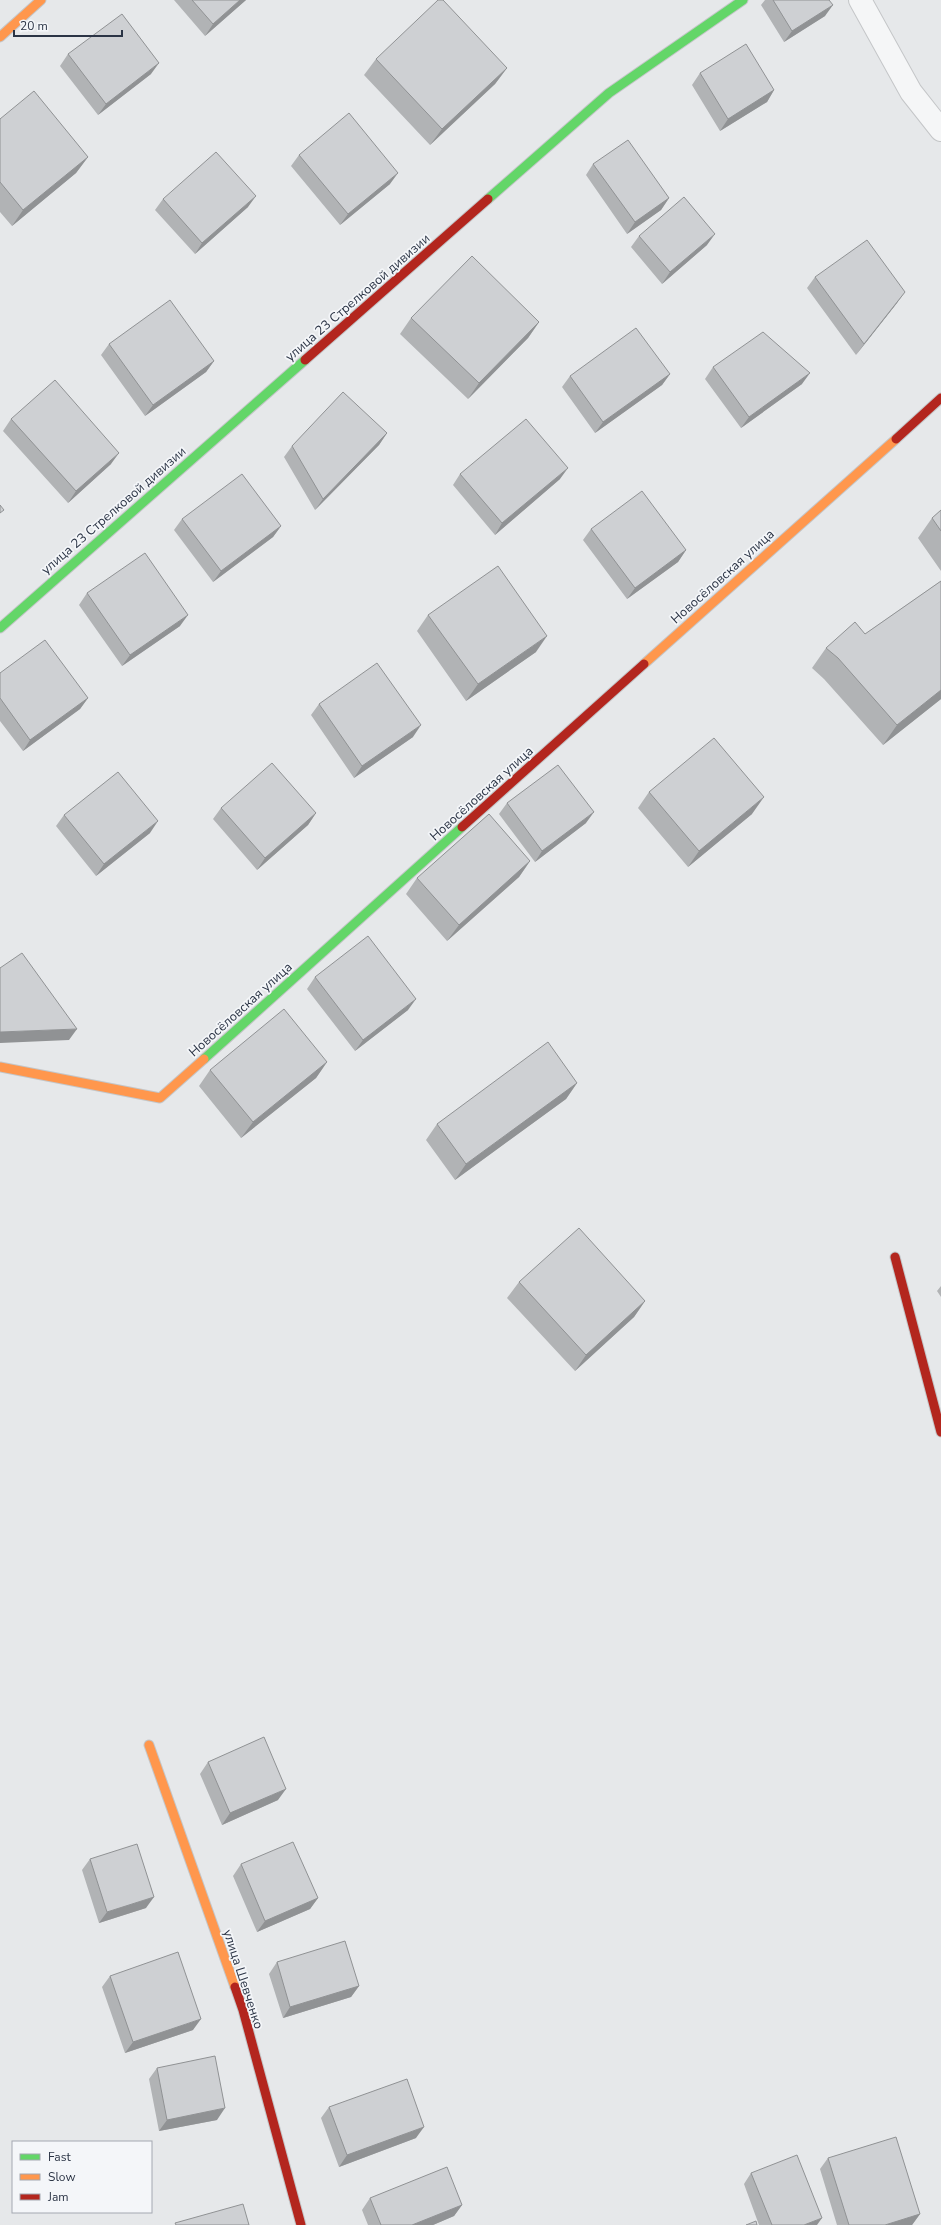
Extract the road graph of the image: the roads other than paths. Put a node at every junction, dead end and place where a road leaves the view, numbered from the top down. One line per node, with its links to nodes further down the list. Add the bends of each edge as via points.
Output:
1 (41, 0): 4 (street)
2 (743, 0): 7 (street, улица 23 Стрелковой дивизии, via 609,93)
3 (860, 0): 5 (street, via 911,92)
4 (0, 37)
5 (941, 130)
6 (941, 398): 8 (street, Новосёловская улица, via 160,1098)
7 (0, 628)
8 (0, 1067)
9 (895, 1258): 10 (street)
10 (941, 1432)
11 (148, 1745): 12 (street, улица Шевченко, via 243,2010)
12 (301, 2225)

